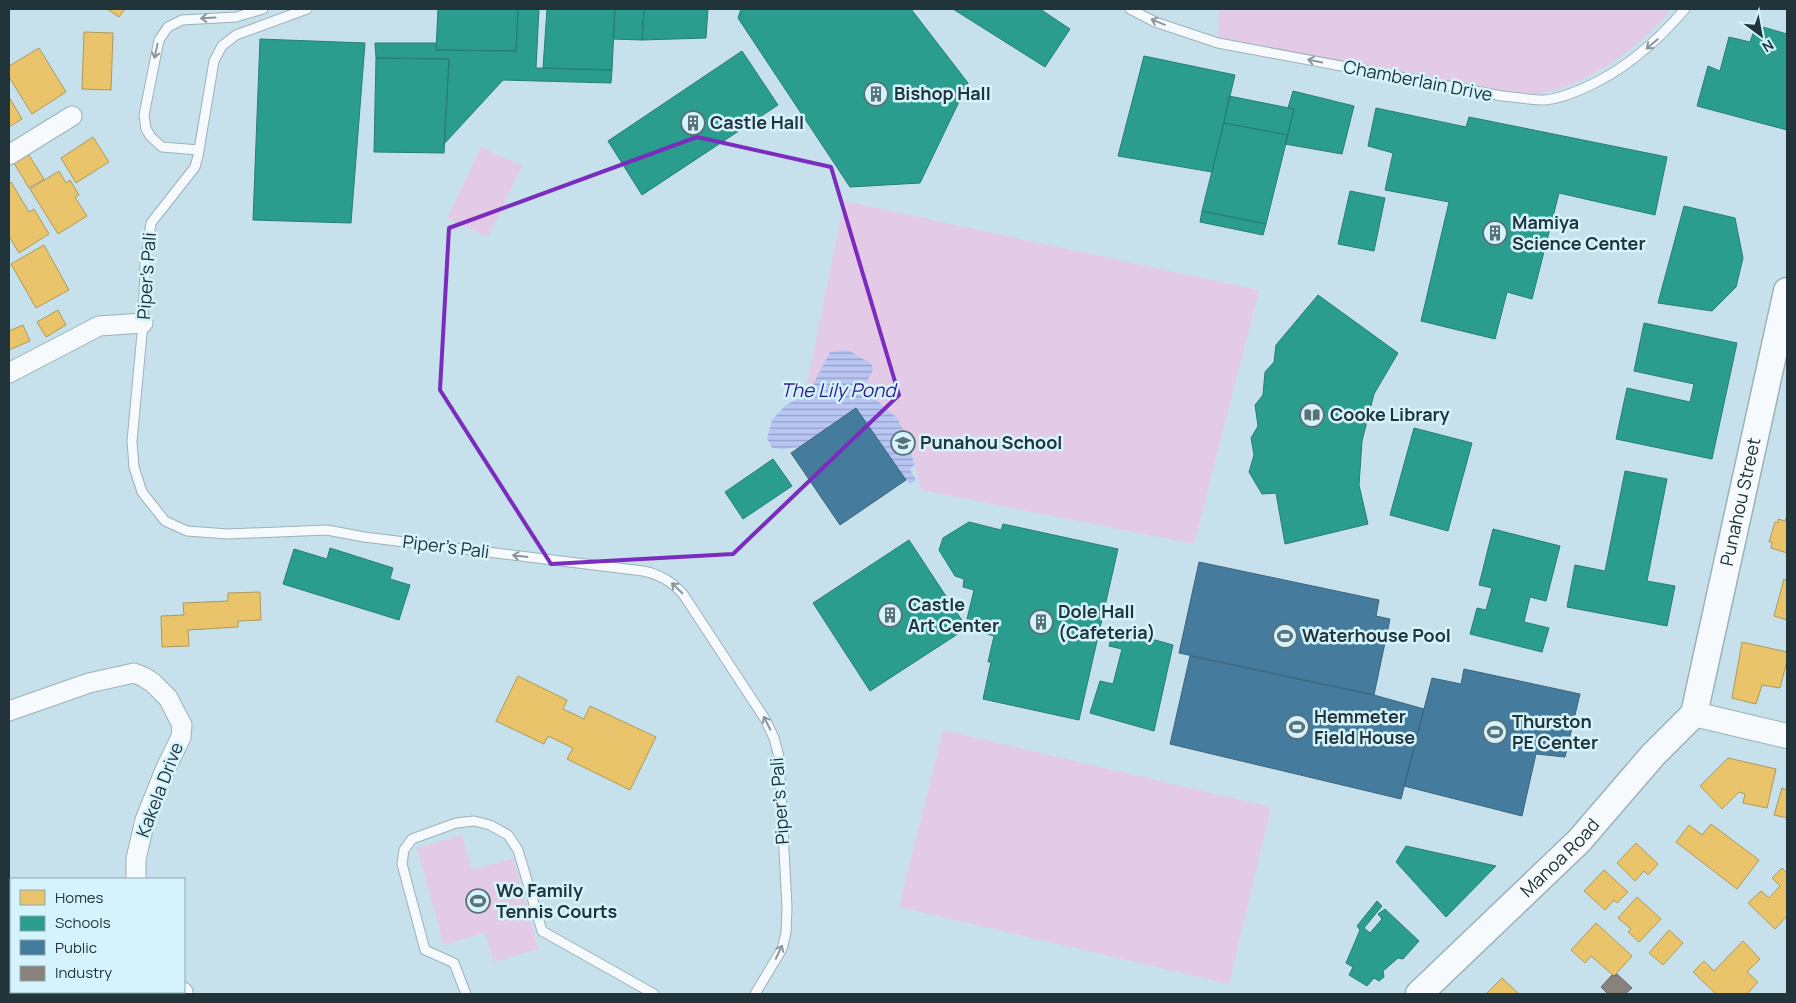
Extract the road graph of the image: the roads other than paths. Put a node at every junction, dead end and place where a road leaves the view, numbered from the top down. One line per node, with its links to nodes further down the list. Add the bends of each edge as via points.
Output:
1 (263, 9): 6 (lane, one-way to 6, via 236,17 182,20 168,27 159,40 144,115 146,129 162,147)
2 (307, 9): 6 (lane, Piper's Pali, via 236,36 222,46 214,60)
3 (1130, 9): 4 (lane, Chamberlain Drive, one-way to 3, via 1659,38 1624,66 1600,81 1545,100 1502,96 1218,43 1155,22)
4 (1685, 9)
5 (72, 116): 7 (street)
6 (199, 150): 9 (lane, Piper's Pali, via 195,167 151,223 145,265)
7 (9, 155)
8 (1786, 299): 12 (main road, Punahou Street)
9 (143, 323): 10 (street, via 99,326); 17 (lane, Piper's Pali, one-way to 9, via 782,949 786,933 779,757 765,719 683,594 661,576 643,570 327,530 228,534 176,527 165,521 142,492 134,466 132,441)
10 (9, 373)
11 (9, 711): 14 (street, Kakela Drive, via 89,683 134,673 153,683 168,698 182,725 181,737 145,820 136,859)
12 (1694, 714): 13 (street); 18 (main road, Manoa Road, via 1653,755 1580,841)
13 (1787, 736)
14 (136, 878)
15 (466, 994): 16 (lane, via 454,963 425,950 402,864 404,850 412,839 456,823 474,821 508,836 518,850 542,931)
16 (654, 994)
17 (755, 994)
18 (1419, 994)

